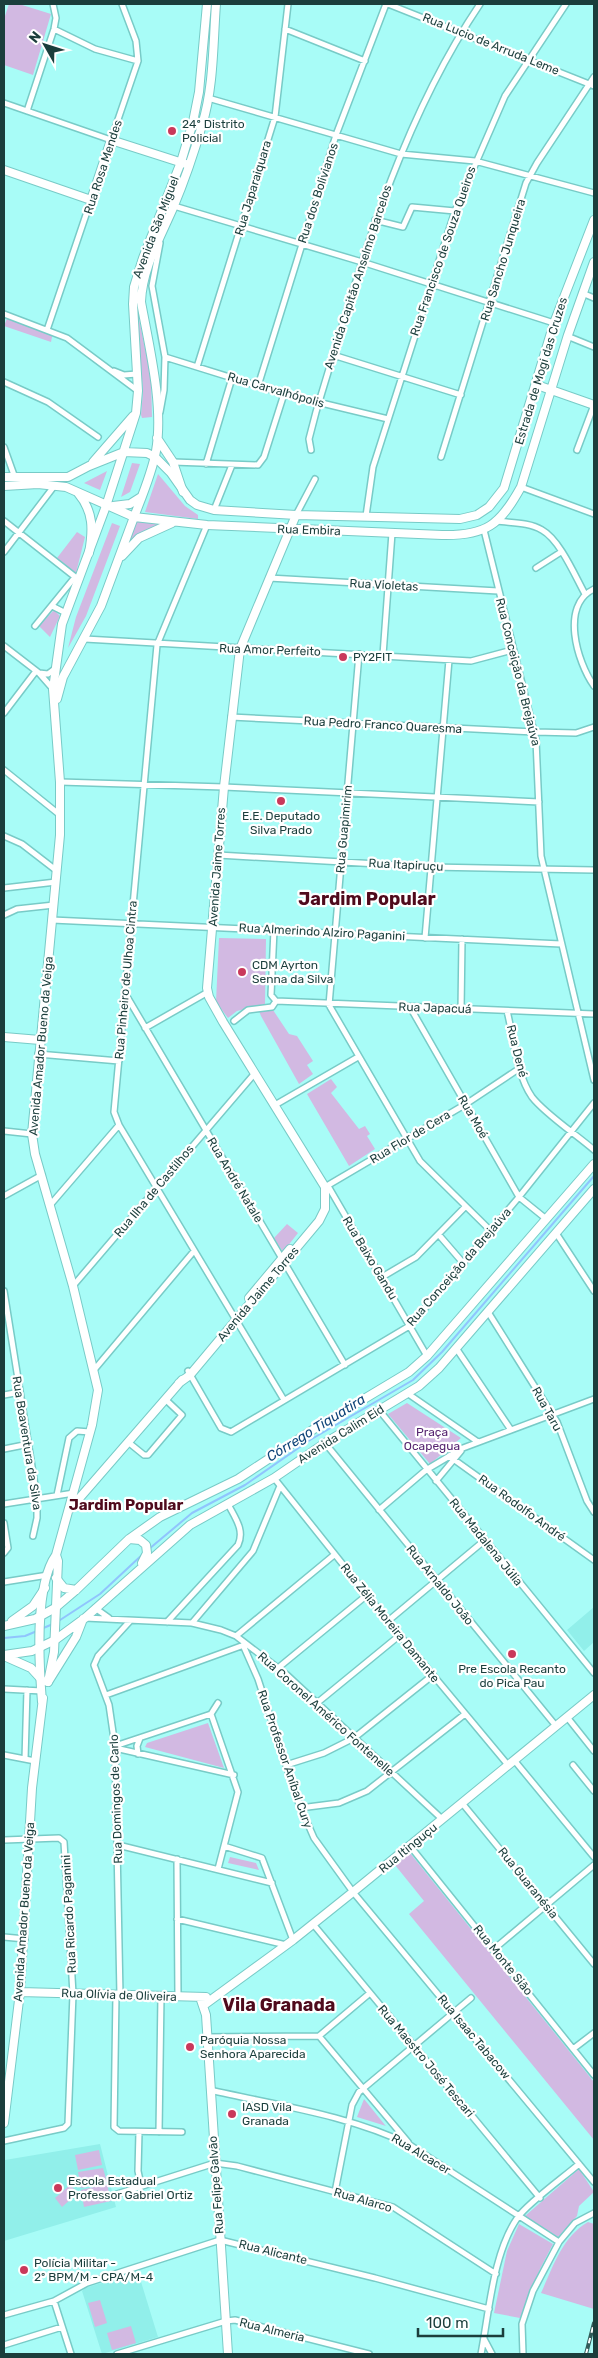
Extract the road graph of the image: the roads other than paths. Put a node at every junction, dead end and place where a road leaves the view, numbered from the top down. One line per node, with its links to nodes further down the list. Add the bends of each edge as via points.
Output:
1 (46, 4): 2 (street)
2 (53, 4): 10 (street)
3 (122, 4): 14 (street, Rua Rosa Mendes, via 136,41)
4 (207, 4): 26 (main road, Avenida São Miguel, via 197,107)
5 (216, 4): 18 (main road, Avenida São Miguel)
6 (288, 4): 11 (street, Rua Japaraiquara)
7 (387, 4): 12 (street, Rua Lucio de Arruda Leme); 15 (street, Rua dos Bolivianos)
8 (480, 4): 12 (street, Avenida Capitão Anselmo Barcelos)
9 (566, 4): 13 (street, Rua Francisco de Souza Queiros)
10 (54, 29): 14 (street, via 95,49); 20 (street)
11 (285, 29): 15 (street); 21 (street, Rua Japaraiquara)
12 (461, 32): 13 (street, Rua Lucio de Arruda Leme); 24 (street, Avenida Capitão Anselmo Barcelos, via 439,70)
13 (529, 58): 17 (street, Rua Lucio de Arruda Leme); 25 (street, Rua Francisco de Souza Queiros, via 505,96)
14 (138, 61): 23 (street, Rua Rosa Mendes)
15 (364, 61): 22 (street, Rua dos Bolivianos)
16 (594, 77): 17 (street, Rua Sancho Junqueira)
17 (592, 85): 28 (street, Rua Sancho Junqueira)
18 (208, 98): 21 (street); 26 (main road, Avenida São Miguel, via 203,124)
19 (4, 103): 20 (street)
20 (27, 111): 23 (street)
21 (275, 117): 22 (street); 35 (street, Rua Japaraiquara)
22 (336, 135): 24 (street); 37 (street, Rua dos Bolivianos)
23 (111, 140): 26 (main road); 30 (main road, Rua Rosa Mendes)
24 (401, 154): 25 (street); 33 (street, Avenida Capitão Anselmo Barcelos)
25 (474, 161): 28 (street); 32 (street, Rua Francisco de Souza Queiros)
26 (185, 164): 31 (main road, Avenida São Miguel); 53 (main road, Avenida São Miguel, via 142,258 134,287)
27 (4, 170): 30 (main road)
28 (529, 176): 29 (street); 43 (street, Rua Sancho Junqueira)
29 (594, 193)
30 (92, 200): 46 (street, Rua Rosa Mendes)
31 (174, 206): 35 (street); 36 (main road, Avenida São Miguel)
32 (455, 210): 33 (street, via 412,207 403,226); 40 (street, Rua Francisco de Souza Queiros)
33 (374, 220): 38 (street, Avenida Capitão Anselmo Barcelos)
34 (594, 220): 45 (main road, Estrada de Mogi das Cruzes)
35 (241, 226): 37 (street); 51 (street, Rua Japaraiquara)
36 (161, 235): 50 (street, Avenida São Miguel, via 152,286); 67 (main road, Avenida São Miguel, via 145,276 141,302 153,368)
37 (301, 245): 38 (street); 58 (street, Rua dos Bolivianos)
38 (362, 262): 40 (street); 49 (street, Avenida Capitão Anselmo Barcelos)
39 (594, 262): 41 (main road, Estrada de Mogi das Cruzes)
40 (429, 284): 43 (street); 54 (street, Rua Francisco de Souza Queiros)
41 (582, 294): 42 (street); 47 (main road, Estrada de Mogi das Cruzes)
42 (594, 298)
43 (491, 302): 45 (street); 62 (street, Rua Sancho Junqueira)
44 (4, 314): 46 (street)
45 (554, 323): 57 (main road, Estrada de Mogi das Cruzes)
46 (47, 330): 52 (street, via 75,343)
47 (567, 336): 48 (street); 59 (main road, Estrada de Mogi das Cruzes)
48 (594, 347)
49 (333, 355): 54 (street); 63 (street, Avenida Capitão Anselmo Barcelos)
50 (165, 357): 51 (street, Rua Carvalhópolis); 67 (street, Avenida São Miguel, via 164,390)
51 (197, 367): 55 (street, Rua Carvalhópolis)
52 (109, 369): 53 (street); 60 (street)
53 (137, 374): 60 (main road, Avenida São Miguel)
54 (401, 376): 62 (street); 66 (street, Rua Francisco de Souza Queiros)
55 (232, 378): 58 (street, Rua Carvalhópolis); 77 (street)
56 (4, 382): 68 (street, via 48,402)
57 (537, 385): 59 (main road); 93 (main road, Estrada de Mogi das Cruzes, via 504,488 489,507)
58 (258, 386): 61 (street, Rua Carvalhópolis)
59 (552, 390): 64 (main road); 85 (main road, Estrada de Mogi das Cruzes)
60 (138, 391): 65 (main road, Avenida São Miguel)
61 (284, 394): 63 (street, Rua Carvalhópolis); 78 (street, via 263,461 255,466)
62 (461, 395): 75 (street, Rua Sancho Junqueira)
63 (318, 402): 66 (street, Rua Carvalhópolis); 71 (street, Avenida Capitão Anselmo Barcelos, via 309,436)
64 (594, 405): 72 (street)
65 (136, 413): 73 (main road, Avenida São Miguel); 79 (main road)
66 (388, 419): 95 (street, Rua Francisco de Souza Queiros, via 372,467)
67 (157, 428): 69 (main road, Avenida São Miguel)
68 (98, 436)
69 (157, 438): 74 (main road, Avenida São Miguel); 76 (main road)
70 (4, 447): 80 (street)
71 (311, 450)
72 (577, 450)
73 (124, 452): 74 (main road); 79 (main road); 89 (main road, Avenida São Miguel)
74 (155, 457): 87 (main road, Rua Embira); 88 (main road, Avenida São Miguel)
75 (441, 457)
76 (172, 462): 77 (street); 87 (main road)
77 (206, 464): 78 (street)
78 (232, 465): 90 (street)
79 (89, 466): 80 (main road, via 68,477)
80 (14, 475): 81 (main road)
81 (4, 477)
82 (315, 479): 92 (street)
83 (55, 485): 84 (main road); 86 (main road); 102 (street)
84 (4, 486)
85 (521, 488): 91 (street); 97 (main road, Estrada de Mogi das Cruzes)
86 (77, 491): 89 (main road); 106 (main road, via 88,506 92,519)
87 (183, 492): 90 (main road, Rua Embira, via 197,505)
88 (142, 496): 89 (main road, via 123,506); 94 (main road, Avenida São Miguel)
89 (106, 506): 94 (main road); 106 (main road, Avenida Amador Bueno da Veiga)
90 (214, 510): 92 (main road, Rua Embira)
91 (594, 514)
92 (296, 515): 95 (main road, Rua Embira); 100 (main road, Avenida Jaime Torres)
93 (477, 515): 95 (main road, Rua Embira, via 451,519)
94 (134, 516): 98 (main road, Rua Embira); 107 (main road, Avenida Amador Bueno da Veiga)
95 (366, 516)
96 (4, 521): 102 (street)
97 (497, 521): 101 (main road, Estrada de Mogi das Cruzes); 105 (street, via 542,530)
98 (175, 522): 99 (main road, Rua Embira); 107 (main road, via 135,541)
99 (207, 525): 100 (main road, Rua Embira); 119 (street, Rua Pinheiro de Ulhoa Cintra)
100 (290, 530): 103 (main road, Rua Embira); 110 (main road, Avenida Jaime Torres)
101 (484, 530): 103 (main road, Rua Embira, via 459,535); 113 (street, Rua Conceição da Brejaúva)
102 (19, 533): 104 (street); 109 (street)
103 (392, 533): 111 (street)
104 (4, 552)
105 (561, 552): 108 (street); 114 (street)
106 (89, 554): 109 (main road, Avenida Amador Bueno da Veiga)
107 (114, 568): 118 (main road, Avenida Amador Bueno da Veiga)
108 (536, 568)
109 (77, 578): 115 (street); 116 (main road, Avenida Amador Bueno da Veiga)
110 (269, 578): 111 (street, Rua Violetas); 121 (main road, Avenida Jaime Torres)
111 (387, 585): 113 (street, Rua Violetas); 124 (street)
112 (594, 589): 114 (street)
113 (498, 591): 122 (street, Rua Conceição da Brejaúva)
114 (585, 594): 128 (street, via 577,608 574,628 586,672)
115 (52, 606): 116 (street); 117 (street)
116 (66, 613): 126 (main road, Avenida Amador Bueno da Veiga)
117 (35, 626)
118 (85, 639): 119 (street, Rua Amor Perfeito); 130 (main road, Avenida Amador Bueno da Veiga, via 60,684)
119 (157, 645): 121 (street, Rua Amor Perfeito); 139 (street, Rua Pinheiro de Ulhoa Cintra)
120 (4, 646): 127 (street)
121 (240, 649): 123 (street, Rua Amor Perfeito); 132 (main road, Avenida Jaime Torres)
122 (512, 650): 125 (street, Rua Amor Perfeito, via 480,660); 136 (street, Rua Conceição da Brejaúva)
123 (359, 654): 124 (street, Rua Amor Perfeito); 133 (street, Rua Guapimirim)
124 (383, 655): 125 (street, Rua Amor Perfeito)
125 (449, 660): 135 (street)
126 (56, 668): 127 (street, via 48,674); 129 (main road, Avenida Amador Bueno da Veiga)
127 (38, 672): 129 (street); 131 (street)
128 (594, 686)
129 (53, 689): 130 (main road, Avenida Amador Bueno da Veiga)
130 (56, 711): 138 (main road, Avenida Amador Bueno da Veiga)
131 (4, 713)
132 (231, 717): 133 (street, Rua Pedro Franco Quaresma); 140 (main road, Avenida Jaime Torres)
133 (353, 722): 135 (street, Rua Pedro Franco Quaresma); 141 (street, Rua Guapimirim)
134 (594, 727): 136 (street, Rua Pedro Franco Quaresma, via 576,733)
135 (442, 728): 136 (street, Rua Pedro Franco Quaresma); 142 (street)
136 (535, 732): 143 (street, Rua Conceição da Brejaúva)
137 (4, 770): 144 (street)
138 (60, 782): 139 (street); 144 (main road, Avenida Amador Bueno da Veiga)
139 (143, 785): 140 (street); 157 (street, Rua Pinheiro de Ulhoa Cintra)
140 (224, 787): 141 (street); 146 (main road, Avenida Jaime Torres)
141 (347, 793): 142 (street); 147 (street, Rua Guapimirim)
142 (436, 797): 143 (street); 148 (street)
143 (539, 802): 149 (street, Rua Conceição da Brejaúva)
144 (61, 815): 151 (main road, Avenida Amador Bueno da Veiga)
145 (4, 836): 151 (street, via 22,844)
146 (218, 855): 147 (street, Rua Itapiruçu); 158 (main road, Avenida Jaime Torres)
147 (340, 861): 148 (street, Rua Itapiruçu); 160 (street, Rua Guapimirim)
148 (431, 867): 149 (street, Rua Itapiruçu); 161 (street)
149 (543, 870): 150 (street, Rua Itapiruçu); 163 (street, Rua Conceição da Brejaúva)
150 (594, 870)
151 (57, 872): 152 (main road, Avenida Amador Bueno da Veiga)
152 (56, 882): 153 (street); 154 (main road, Avenida Amador Bueno da Veiga)
153 (4, 888)
154 (54, 905): 155 (street, via 17,909); 156 (main road, Avenida Amador Bueno da Veiga)
155 (4, 915)
156 (52, 920): 157 (street, Rua Almerindo Alziro Paganini); 176 (main road, Avenida Amador Bueno da Veiga)
157 (130, 923): 158 (street, Rua Almerindo Alziro Paganini); 165 (street, Rua Pinheiro de Ulhoa Cintra)
158 (213, 926): 159 (street, Rua Almerindo Alziro Paganini); 164 (main road, Avenida Jaime Torres)
159 (274, 930): 160 (street, Rua Almerindo Alziro Paganini); 166 (street, via 271,995)
160 (335, 933): 161 (street, Rua Almerindo Alziro Paganini); 167 (street, Rua Guapimirim)
161 (425, 938): 162 (street, Rua Almerindo Alziro Paganini)
162 (462, 940): 163 (street, Rua Almerindo Alziro Paganini); 169 (street)
163 (561, 944): 171 (street, Rua Conceição da Brejaúva)
164 (208, 992): 174 (street); 181 (main road)
165 (126, 995): 174 (street, Rua André Natale); 179 (street, Rua Pinheiro de Ulhoa Cintra)
166 (276, 1001): 167 (street, Rua Japacuá); 173 (street, Rua Japacuá, via 272,1007 244,1011)
167 (329, 1005): 168 (street, Rua Japacuá); 178 (street)
168 (410, 1007): 169 (street, Rua Japacuá); 184 (street, Rua Moé)
169 (460, 1010): 170 (street, Rua Japacuá)
170 (507, 1012): 171 (street, Rua Japacuá); 180 (street, Rua Dené)
171 (577, 1014): 172 (street, Rua Japacuá); 182 (street, Rua Conceição da Brejaúva)
172 (594, 1014)
173 (234, 1021)
174 (145, 1028): 187 (street, Rua André Natale)
175 (4, 1038): 176 (main road)
176 (40, 1040): 177 (main road, Avenida Amador Bueno da Veiga)
177 (38, 1054): 179 (street); 190 (main road, Avenida Amador Bueno da Veiga)
178 (358, 1057): 185 (street); 191 (street)
179 (119, 1061): 186 (street, Rua Pinheiro de Ulhoa Cintra, via 114,1112)
180 (520, 1068): 184 (street, Rua Flor de Cera); 189 (street, Rua Dené, via 533,1098)
181 (255, 1073): 185 (main road); 187 (street, Rua Ilha de Castilhos)
182 (594, 1080)
183 (594, 1103): 189 (street, Rua Conceição da Brejaúva)
184 (466, 1104): 191 (street, Rua Flor de Cera); 199 (street, Rua Moé)
185 (275, 1105): 195 (main road)
186 (119, 1126): 196 (street, Rua Pinheiro de Ulhoa Cintra); 200 (street)
187 (205, 1131): 196 (street, Rua Ilha de Castilhos); 207 (street, Rua André Natale)
188 (4, 1132): 190 (street)
189 (573, 1132): 192 (street, Rua Dené); 199 (street, Rua Conceição da Brejaúva)
190 (32, 1134): 194 (main road, Avenida Amador Bueno da Veiga)
191 (406, 1139): 195 (street, Rua Flor de Cera); 201 (street, via 424,1167)
192 (594, 1150)
193 (594, 1164): 202 (main road, Avenida Calim Eid)
194 (42, 1175): 198 (street); 200 (main road, Avenida Amador Bueno da Veiga)
195 (326, 1186): 207 (main road, Avenida Jaime Torres, via 325,1209 319,1221); 209 (street, Rua Baixo Gandu)
196 (156, 1188): 206 (street, Rua Pinheiro de Ulhoa Cintra); 210 (street, Rua Ilha de Castilhos)
197 (594, 1189): 204 (main road, Avenida Calim Eid)
198 (4, 1196)
199 (520, 1197): 202 (street, Rua Moé); 203 (street, Rua Conceição da Brejaúva)
200 (50, 1204): 210 (main road, Avenida Amador Bueno da Veiga)
201 (465, 1207): 203 (street); 205 (street)
202 (545, 1218): 219 (main road, Avenida Calim Eid)
203 (491, 1231): 208 (street, Rua Conceição da Brejaúva)
204 (556, 1232): 212 (street); 213 (main road, Avenida Calim Eid)
205 (439, 1236): 208 (street); 209 (street, via 416,1257)
206 (194, 1251): 214 (street, Rua Pinheiro de Ulhoa Cintra); 221 (street)
207 (283, 1261): 214 (main road, Avenida Jaime Torres); 220 (street, Rua André Natale)
208 (464, 1264): 215 (street, Rua Conceição da Brejaúva)
209 (382, 1277): 215 (street, Rua Baixo Gandu)
210 (73, 1286): 221 (main road, Avenida Amador Bueno da Veiga)
211 (4, 1291): 216 (street, Rua Boaventura da Silva)
212 (594, 1291)
213 (488, 1312): 218 (main road, Avenida Calim Eid); 230 (street, Rua Taru)
214 (236, 1318): 222 (main road, Avenida Jaime Torres); 228 (street, Rua Pinheiro de Ulhoa Cintra)
215 (411, 1325): 219 (street, Rua Baixo Gandu); 220 (street, Rua Conceição da Brejaúva)
216 (10, 1340): 217 (street); 223 (street, Rua Boaventura da Silva)
217 (4, 1341)
218 (456, 1348): 224 (main road, Avenida Calim Eid, via 429,1377); 231 (street)
219 (427, 1356): 229 (main road, Avenida Calim Eid)
220 (345, 1365): 228 (street, Rua Conceição da Brejaúva)
221 (94, 1370): 232 (main road, Avenida Amador Bueno da Veiga, via 98,1397)
222 (189, 1373): 227 (main road, Avenida Jaime Torres); 228 (street, Rua Conceição da Brejaúva, via 221,1428 227,1432)
223 (20, 1392): 225 (street); 236 (street, Rua Boaventura da Silva)
224 (407, 1394): 229 (main road, Avenida Calim Eid); 234 (street)
225 (4, 1395)
226 (594, 1399): 230 (street)
227 (165, 1400): 233 (main road, Avenida Jaime Torres); 233 (street, via 182,1415 148,1455)
228 (284, 1400)
229 (376, 1402): 235 (main road, Avenida Calim Eid); 239 (street, Rua Madalena Júlia); 253 (main road, Avenida Calim Eid, via 314,1429 238,1479 160,1517)
230 (553, 1414): 231 (street); 250 (street, Rua Taru, via 587,1502)
231 (511, 1430): 234 (street)
232 (90, 1432): 243 (main road, Avenida Amador Bueno da Veiga); 244 (street, via 76,1431 70,1435)
233 (128, 1442): 249 (main road, Avenida Jaime Torres)
234 (478, 1442): 238 (street, via 463,1448)
235 (324, 1443): 240 (main road, Avenida Calim Eid); 248 (street, Rua Arnaldo João)
236 (28, 1444): 237 (street); 245 (street, Rua Boaventura da Silva)
237 (4, 1449)
238 (452, 1458): 239 (street); 241 (street); 258 (street, Rua Rodolfo André)
239 (426, 1470): 241 (street, Rua Madalena Júlia); 248 (street)
240 (274, 1478): 242 (street, Rua Zélia Moreira Damante); 247 (main road, Avenida Calim Eid)
241 (436, 1481): 254 (street, Rua Madalena Júlia)
242 (280, 1486): 256 (street, Rua Zélia Moreira Damante); 275 (street, via 253,1552)
243 (74, 1493): 244 (street); 249 (main road, Avenida Amador Bueno da Veiga)
244 (57, 1495): 245 (street)
245 (37, 1498): 246 (street); 252 (street, Rua Boaventura da Silva, via 38,1518)
246 (4, 1504)
247 (228, 1504): 259 (main road, Avenida Calim Eid, via 178,1533); 274 (street, via 240,1528 238,1545)
248 (378, 1510): 262 (street, Rua Arnaldo João)
249 (69, 1511): 257 (main road, Avenida Amador Bueno da Veiga)
250 (594, 1512)
251 (4, 1523): 255 (street, via 8,1548)
252 (34, 1536)
253 (133, 1539): 259 (main road, via 146,1545 145,1557); 265 (main road, Avenida Calim Eid)
254 (485, 1540): 262 (street); 284 (street, Rua Madalena Júlia)
255 (4, 1553)
256 (334, 1554): 266 (street, Rua Zélia Moreira Damante); 278 (street)
257 (56, 1555): 260 (main road, Avenida Amador Bueno da Veiga); 261 (main road, Avenida Amador Bueno da Veiga)
258 (594, 1560)
259 (138, 1570): 267 (main road, Avenida Calim Eid)
260 (48, 1575): 263 (street); 264 (main road, Avenida Amador Bueno da Veiga)
261 (56, 1578): 265 (main road, via 64,1588); 268 (main road, Avenida Amador Bueno da Veiga)
262 (437, 1581): 273 (street); 298 (street, Rua Arnaldo João)
263 (4, 1582)
264 (45, 1588): 269 (main road, Avenida Amador Bueno da Veiga); 276 (main road, via 26,1612)
265 (76, 1590): 268 (main road, Avenida Calim Eid)
266 (367, 1595): 273 (street, Rua Zélia Moreira Damante); 283 (street)
267 (96, 1608): 270 (main road, Avenida Calim Eid); 271 (street)
268 (55, 1609): 269 (main road, Avenida Calim Eid); 279 (main road, Avenida Amador Bueno da Veiga)
269 (40, 1618): 276 (main road, Avenida Calim Eid); 281 (main road, Avenida Amador Bueno da Veiga)
270 (84, 1618): 271 (street, Rua Coronel Américo Fontenelle); 279 (main road, Avenida Calim Eid); 286 (main road, via 76,1637)
271 (111, 1620): 272 (street, Rua Coronel Américo Fontenelle)
272 (130, 1621): 274 (street, Rua Coronel Américo Fontenelle); 290 (street, Rua Domingos de Carlo, via 95,1660 95,1670)
273 (388, 1621): 277 (street, Rua Zélia Moreira Damante)
274 (167, 1622): 275 (street, Rua Coronel Américo Fontenelle)
275 (192, 1623): 278 (street, Rua Coronel Américo Fontenelle)
276 (4, 1626)
277 (400, 1635): 285 (street, Rua Zélia Moreira Damante); 294 (street)
278 (236, 1636): 280 (street, Rua Coronel Américo Fontenelle)
279 (55, 1639): 281 (main road, Avenida Calim Eid); 286 (main road, Avenida Amador Bueno da Veiga)
280 (245, 1645): 283 (street, Rua Coronel Américo Fontenelle); 290 (street); 308 (street, Rua Professor Aníbal Cury)
281 (39, 1646): 282 (main road, Avenida Calim Eid); 286 (main road, Avenida Amador Bueno da Veiga)
282 (4, 1656): 286 (main road, via 31,1668)
283 (278, 1668): 294 (street, Rua Coronel Américo Fontenelle)
284 (594, 1673)
285 (433, 1675): 296 (street, Rua Zélia Moreira Damante); 300 (street)
286 (44, 1680): 289 (main road, Avenida Amador Bueno da Veiga); 292 (main road, Avenida Amador Bueno da Veiga)
287 (4, 1689): 288 (street)
288 (27, 1690): 289 (street); 305 (street)
289 (42, 1691): 292 (main road, Avenida Amador Bueno da Veiga)
290 (106, 1695): 301 (street, Rua Domingos de Carlo, via 112,1715)
291 (594, 1695): 297 (main road, Rua Itinguçu)
292 (42, 1702): 306 (main road, Avenida Amador Bueno da Veiga)
293 (218, 1703): 295 (street)
294 (317, 1703): 300 (street, Rua Coronel Américo Fontenelle)
295 (212, 1714): 299 (street); 311 (street)
296 (465, 1714): 307 (street, Rua Zélia Moreira Damante); 310 (street)
297 (567, 1717): 298 (main road, Rua Itinguçu); 302 (street)
298 (556, 1726): 307 (main road, Rua Itinguçu)
299 (140, 1738): 301 (street); 303 (street, via 136,1746)
300 (354, 1738): 308 (street, via 324,1753); 310 (street, Rua Coronel Américo Fontenelle)
301 (115, 1747): 303 (street); 318 (street, Rua Domingos de Carlo)
302 (594, 1751)
303 (138, 1754): 311 (street)
304 (4, 1755): 305 (street)
305 (25, 1759): 306 (street)
306 (35, 1761): 317 (main road, Avenida Amador Bueno da Veiga)
307 (511, 1763): 313 (main road, Rua Itinguçu); 321 (street, Rua Zélia Moreira Damante)
308 (286, 1765): 314 (street, Rua Professor Aníbal Cury)
309 (573, 1765): 312 (street)
310 (391, 1774): 314 (street, via 353,1798); 315 (street, Rua Coronel Américo Fontenelle)
311 (234, 1775): 319 (street, via 238,1792)
312 (594, 1791)
313 (462, 1803): 315 (main road, Rua Itinguçu); 327 (street, Rua Guaranésia)
314 (300, 1808): 326 (street, Rua Professor Aníbal Cury, via 314,1838)
315 (442, 1819): 320 (main road, Rua Itinguçu)
316 (4, 1840): 317 (street)
317 (28, 1840): 331 (main road, Avenida Amador Bueno da Veiga); 337 (street, Rua Ricardo Paganini, via 59,1838 66,1846)
318 (118, 1845): 322 (street); 338 (street, Rua Domingos de Carlo)
319 (224, 1846): 324 (street); 325 (street, via 262,1858)
320 (410, 1846): 326 (main road, Rua Itinguçu); 333 (street, Rua Monte Sião)
321 (594, 1858)
322 (176, 1859): 324 (street); 328 (street)
323 (594, 1865): 327 (street)
324 (218, 1869): 325 (street)
325 (272, 1884): 332 (street)
326 (354, 1892): 329 (main road, Rua Itinguçu); 344 (street, Rua Isaac Tabacow)
327 (546, 1906): 333 (street); 334 (street, Rua Guaranésia)
328 (177, 1919): 332 (street); 341 (street)
329 (313, 1924): 332 (main road, Rua Itinguçu); 336 (street, Rua Maestro José Tescari)
330 (4, 1937): 331 (street)
331 (25, 1939): 335 (main road, Avenida Amador Bueno da Veiga)
332 (289, 1943): 340 (main road, Rua Itinguçu)
333 (494, 1949): 350 (street, Rua Monte Sião)
334 (594, 1964)
335 (20, 1992): 337 (main road, Rua Olívia de Oliveira); 351 (main road, Avenida Amador Bueno da Veiga)
336 (370, 1993): 347 (street); 349 (street, Rua Maestro José Tescari)
337 (73, 1994): 338 (main road, Rua Olívia de Oliveira); 360 (street, via 68,2124 64,2128)
338 (118, 1995): 339 (main road, Rua Olívia de Oliveira); 357 (street, Rua Domingos de Carlo, via 114,2127 119,2131)
339 (161, 1996): 341 (main road, Rua Olívia de Oliveira); 358 (street)
340 (217, 1996): 343 (main road, Rua Olívia de Oliveira); 345 (main road)
341 (178, 1997): 343 (main road, Rua Olívia de Oliveira)
342 (471, 1998): 344 (street)
343 (202, 2001): 345 (main road, Rua Felipe Galvão)
344 (453, 2012): 349 (street); 363 (street, Rua Isaac Tabacow)
345 (206, 2015): 348 (main road, Rua Felipe Galvão)
346 (594, 2033): 350 (street)
347 (319, 2036): 348 (street); 353 (street)
348 (207, 2037): 354 (main road, Rua Felipe Galvão)
349 (413, 2046): 353 (street); 368 (street, Rua Maestro José Tescari)
350 (573, 2049): 352 (street, Rua Monte Sião)
351 (8, 2065): 356 (main road, Avenida Amador Bueno da Veiga)
352 (594, 2076)
353 (363, 2087): 355 (street, via 352,2105); 361 (street)
354 (210, 2090): 355 (street, Rua Alcacer); 362 (main road, Rua Felipe Galvão)
355 (348, 2122): 361 (street, Rua Alcacer); 366 (street)
356 (4, 2123)
357 (138, 2132): 358 (street); 365 (street)
358 (159, 2132): 359 (street)
359 (182, 2132)
360 (4, 2141)
361 (410, 2144): 370 (street, Rua Alcacer)
362 (215, 2163): 365 (street); 366 (street, Rua Alarco); 371 (main road, Rua Felipe Galvão)
363 (579, 2164): 364 (street, Rua Isaac Tabacow); 368 (street)
364 (594, 2182)
365 (141, 2185): 367 (street)
366 (335, 2192): 373 (street, Rua Alarco, via 402,2212)
367 (117, 2194)
368 (540, 2198): 370 (street)
369 (594, 2213): 372 (street, via 575,2223)
370 (518, 2216): 372 (street, Rua Alcacer); 373 (street)
371 (220, 2240): 374 (street, via 87,2283); 375 (street, Rua Alicante); 377 (main road, Rua Felipe Galvão)
372 (559, 2242): 387 (street, via 527,2307 522,2324)
373 (496, 2274): 375 (street)
374 (54, 2302): 376 (street); 378 (street)
375 (489, 2309): 379 (street)
376 (4, 2316)
377 (226, 2321): 382 (street, Rua Almeria); 383 (main road, Rua Felipe Galvão); 384 (street, Rua Almeria, via 242,2322)
378 (62, 2327): 380 (street); 381 (street)
379 (484, 2339): 385 (street); 386 (street)
380 (4, 2345)
381 (71, 2354)
382 (117, 2354)
383 (228, 2354)
384 (369, 2354)
385 (481, 2354)
386 (492, 2354)
387 (524, 2354)

